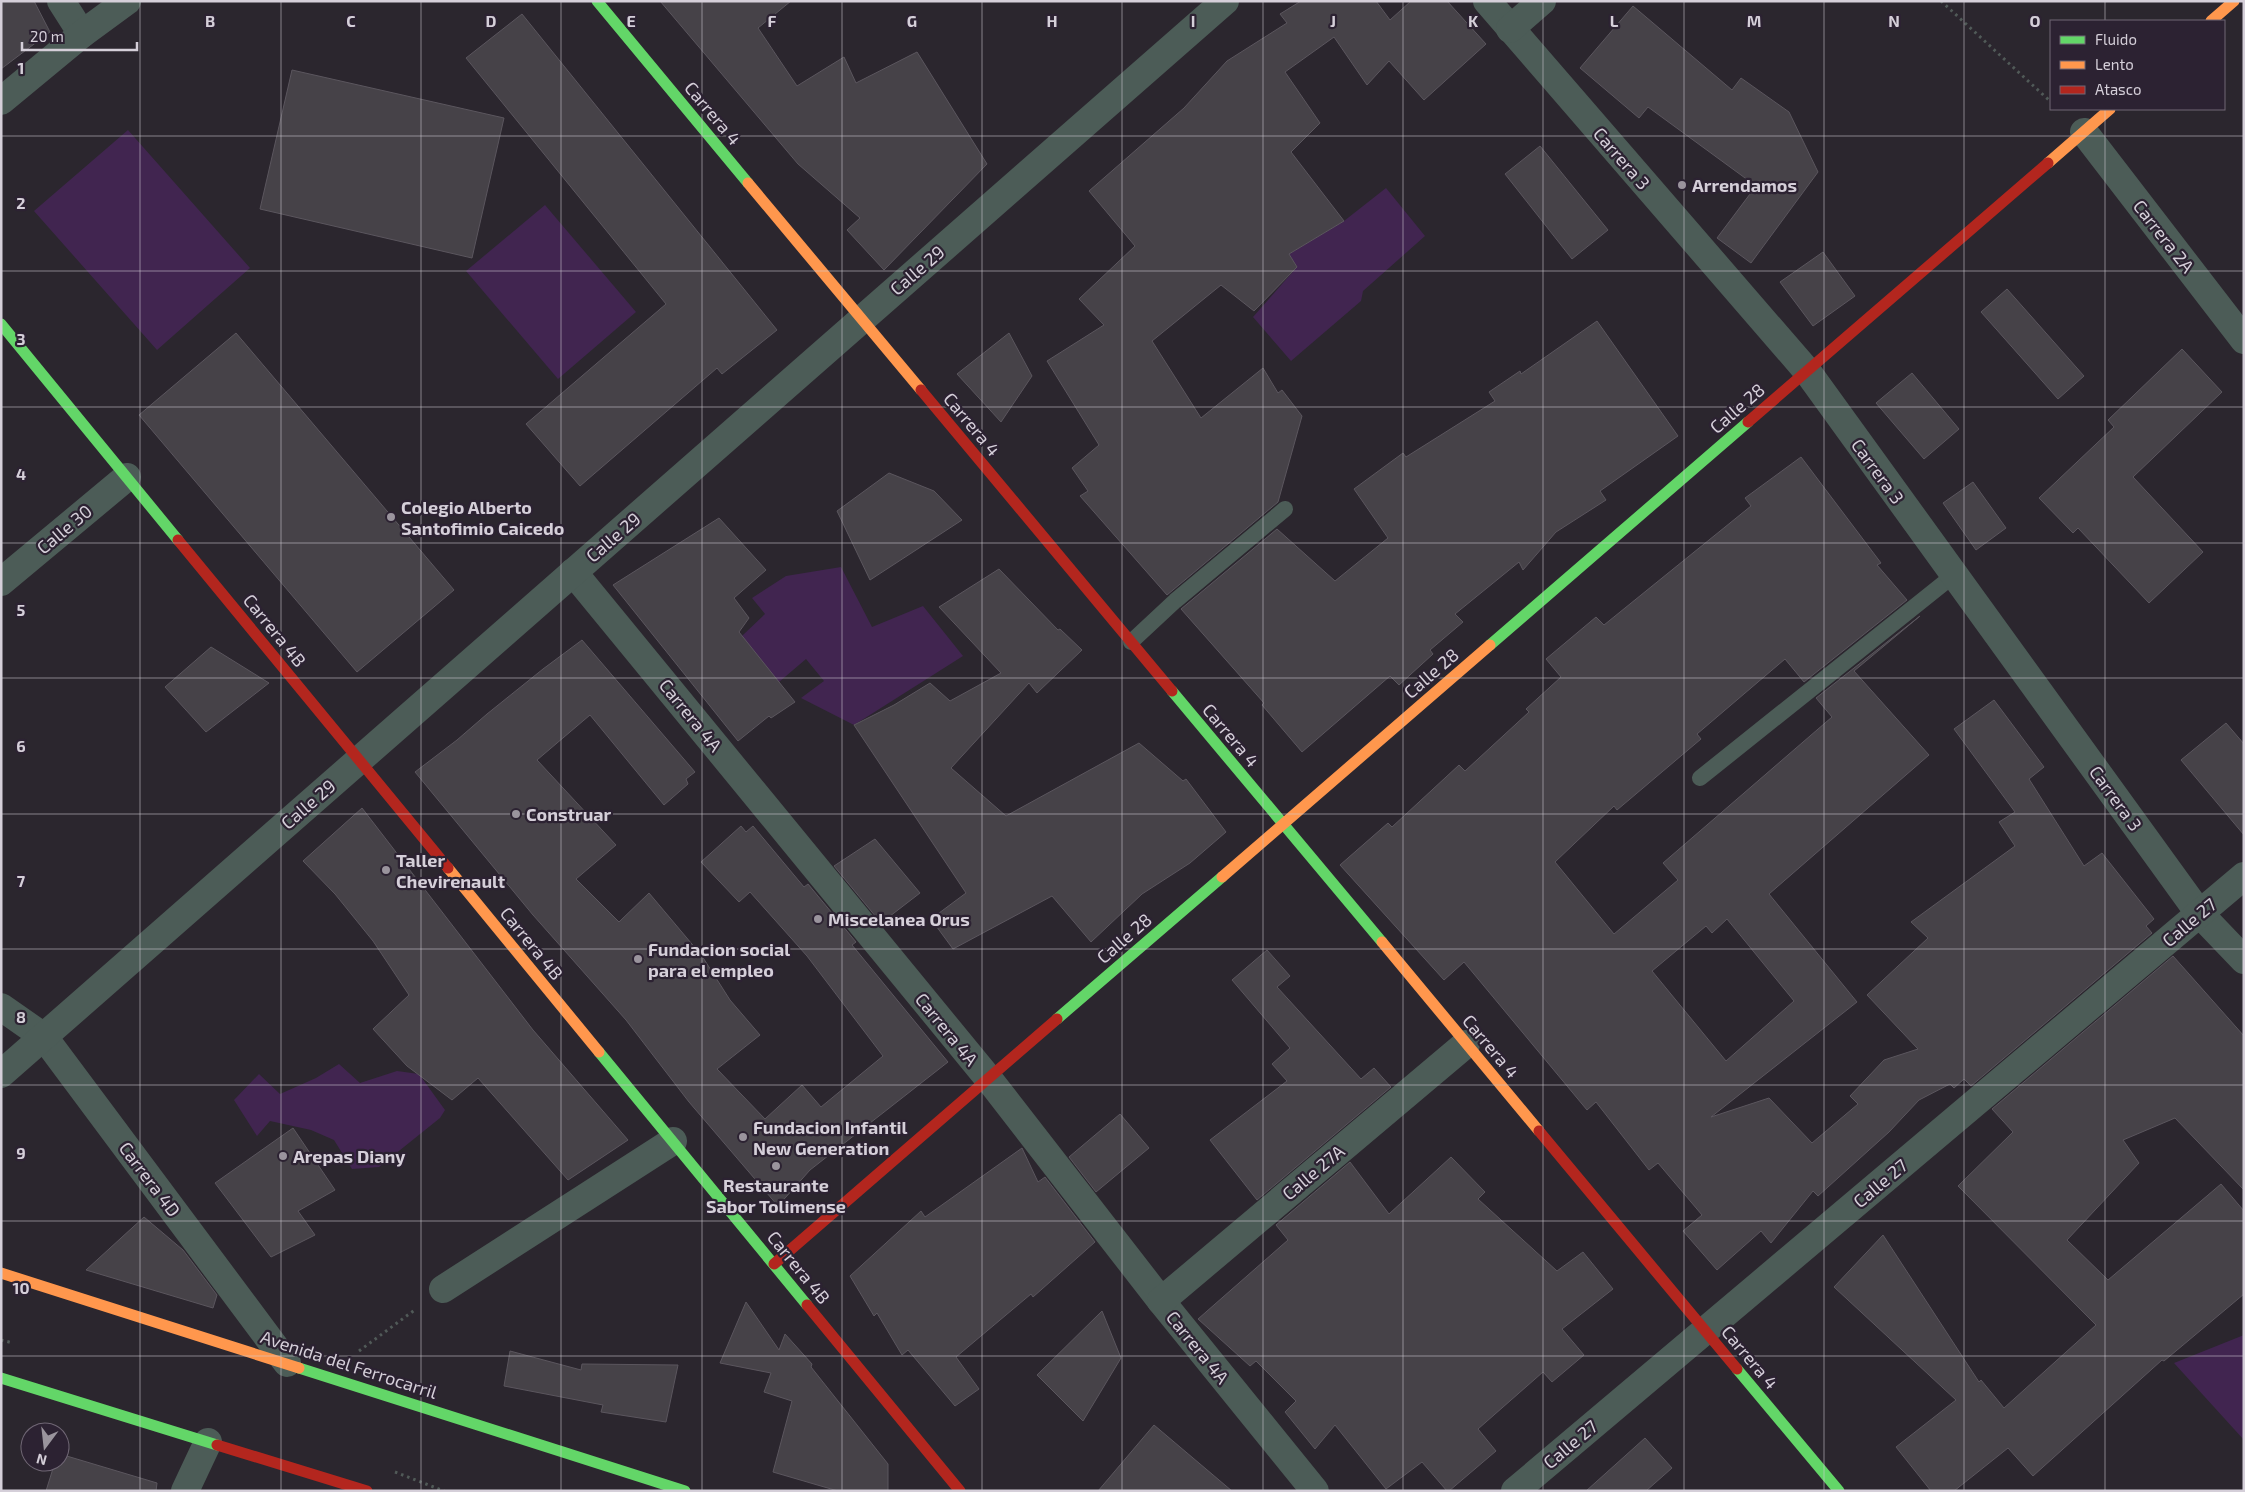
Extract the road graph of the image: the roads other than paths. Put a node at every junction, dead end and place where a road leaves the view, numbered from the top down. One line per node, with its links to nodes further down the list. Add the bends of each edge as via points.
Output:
1 (62, 1): 10 (street)
2 (127, 1): 10 (street)
3 (597, 1): 14 (main road, Carrera 4)
4 (1225, 1): 14 (street, Calle 29)
5 (1487, 1): 9 (street, Carrera 3)
6 (1542, 1): 9 (street)
7 (2234, 1): 8 (main road)
8 (2212, 20)
9 (1510, 29): 17 (street, Carrera 3)
10 (82, 34): 11 (street)
11 (1, 100)
12 (2109, 110): 13 (main road, Calle 28)
13 (2084, 132): 16 (street, Carrera 2A); 17 (main road, Calle 28)
14 (862, 319): 20 (street, Calle 29); 23 (main road, Carrera 4)
15 (1, 324): 18 (main road, Carrera 4B)
16 (2244, 340)
17 (1806, 372): 21 (street, Carrera 3); 26 (main road, Calle 28)
18 (127, 477): 22 (street, Calle 30); 24 (main road, Carrera 4B)
19 (1285, 509): 23 (lane)
20 (573, 572): 24 (street, Calle 29); 34 (street, Carrera 4A)
21 (1954, 574): 25 (lane); 28 (street, Carrera 3)
22 (1, 582)
23 (1131, 642): 26 (main road, Carrera 4)
24 (359, 759): 31 (street, Calle 29); 35 (main road, Carrera 4B)
25 (1700, 778)
26 (1283, 824): 32 (main road, Carrera 4); 34 (main road, Calle 28)
27 (2244, 876): 28 (street, Calle 27)
28 (2200, 913): 29 (street, Carrera 3); 40 (street, Calle 27)
29 (2244, 960)
30 (1, 1007): 31 (street, Carrera 4D)
31 (44, 1037): 33 (street, Calle 29); 41 (street, Carrera 4D)
32 (1466, 1044): 39 (street, Calle 27A); 40 (main road, Carrera 4)
33 (1, 1074)
34 (988, 1078): 36 (main road, Calle 28); 39 (street, Carrera 4A)
35 (673, 1141): 36 (main road, Carrera 4B); 38 (street)
36 (774, 1264): 47 (main road, Carrera 4B)
37 (1, 1273): 41 (main road, Avenida del Ferrocarril)
38 (443, 1289)
39 (1160, 1301): 48 (street, Carrera 4A)
40 (1705, 1330): 49 (street, Calle 27); 50 (main road, Carrera 4)
41 (287, 1363): 46 (main road, Avenida del Ferrocarril)
42 (1, 1378): 43 (main road)
43 (208, 1442): 44 (street); 45 (main road)
44 (185, 1491)
45 (367, 1491)
46 (685, 1491)
47 (960, 1491)
48 (1315, 1491)
49 (1515, 1491)
50 (1839, 1491)

